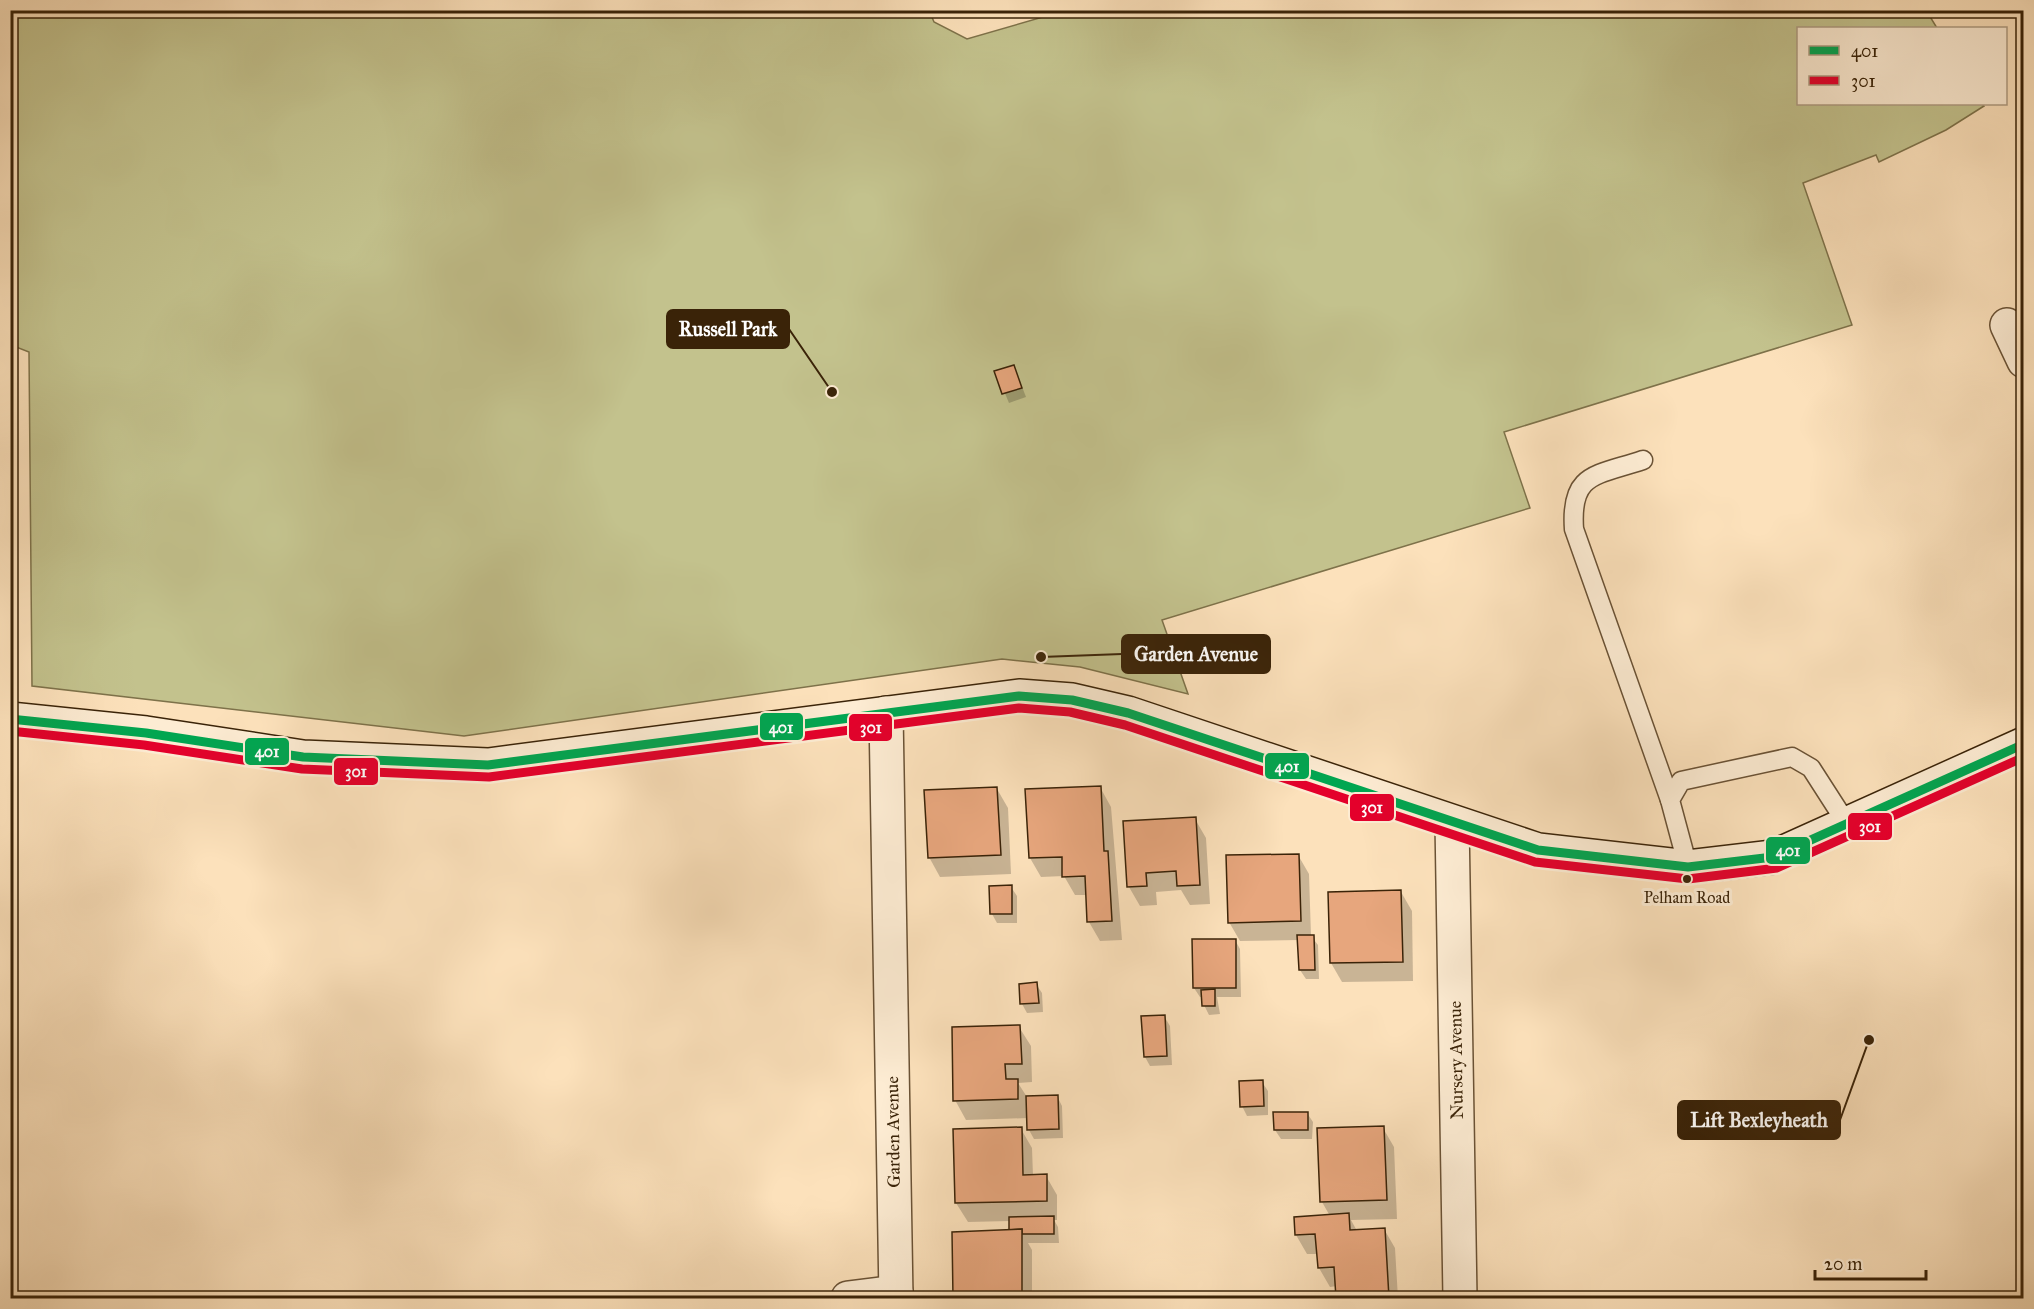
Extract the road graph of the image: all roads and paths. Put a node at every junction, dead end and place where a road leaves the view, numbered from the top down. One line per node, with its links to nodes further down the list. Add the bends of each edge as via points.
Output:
1 (2007, 325): 2 (street)
2 (2024, 361)
3 (1643, 460): 7 (lane, via 1591,478 1578,488 1572,505 1574,529)
4 (886, 713): 5 (street, via 488,765 303,757 146,733); 8 (street, via 1019,696 1072,700 1128,713); 11 (street, Garden Avenue)
5 (10, 719)
6 (2024, 744): 9 (street)
7 (1670, 800): 9 (lane, via 1681,781 1792,757 1811,768); 10 (lane)
8 (1452, 822): 10 (street, via 1538,850); 13 (street, Nursery Avenue)
9 (1847, 824): 10 (street, via 1773,857)
10 (1688, 867)
11 (896, 1295): 12 (street)
12 (848, 1299)
13 (1460, 1299)

